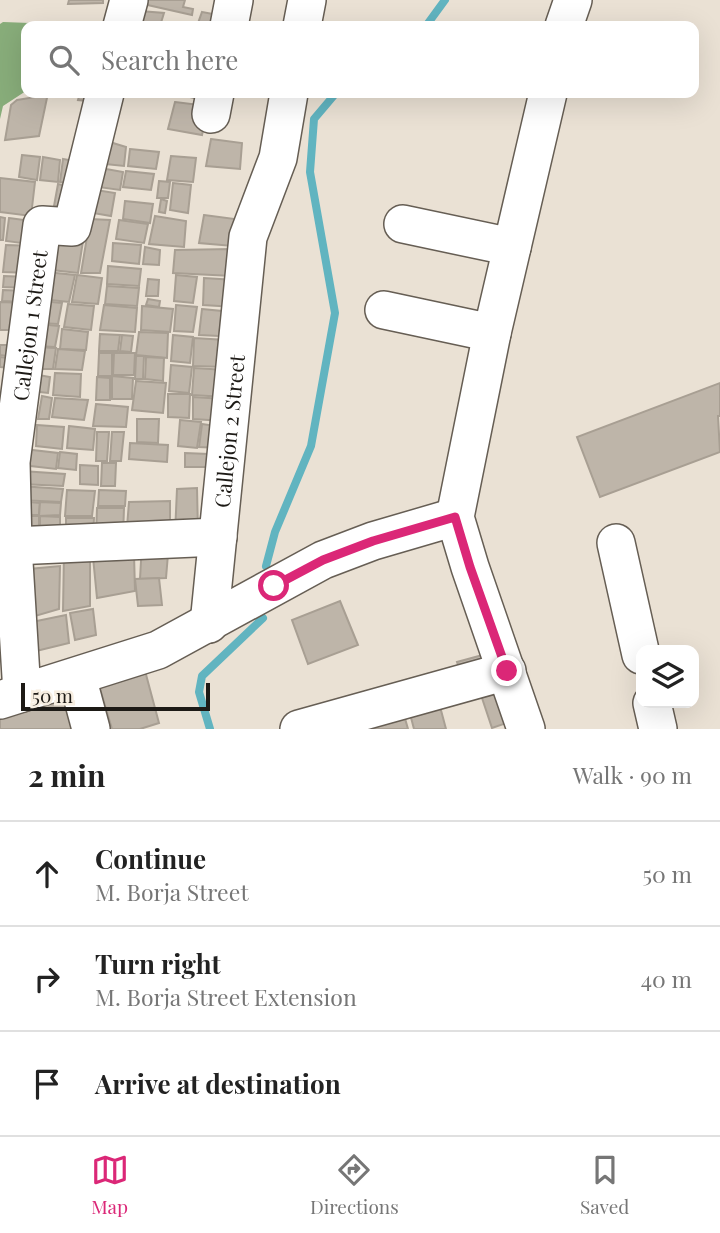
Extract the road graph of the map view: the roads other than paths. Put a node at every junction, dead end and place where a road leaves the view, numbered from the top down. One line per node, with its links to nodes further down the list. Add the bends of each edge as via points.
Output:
1 (129, 0): 5 (street)
2 (234, 0): 6 (street)
3 (307, 0): 7 (street)
4 (573, 0): 8 (street)
5 (123, 21)
6 (230, 21)
7 (303, 21)
8 (566, 21)
9 (104, 98): 19 (street, Callejon 1 Street, via 72,228 42,225 11,462)
10 (288, 98): 17 (street, Callejon 2 Street, via 278,158 248,237)
11 (547, 98): 13 (street)
12 (403, 224): 13 (street)
13 (512, 247): 15 (street)
14 (384, 310): 15 (street)
15 (492, 333): 16 (street)
16 (455, 517): 20 (street, via 323,560); 22 (street)
17 (218, 537): 19 (street); 20 (street, Callejon 2 Street)
18 (616, 543): 21 (street)
19 (13, 546): 24 (street, Callejon 1 Street)
20 (209, 624): 23 (street, via 158,650)
21 (639, 645)
22 (507, 671): 27 (street); 28 (street)
23 (77, 677): 24 (street); 26 (street)
24 (11, 696)
25 (653, 708): 29 (street)
26 (91, 729)
27 (299, 729)
28 (526, 729)
29 (658, 729)

